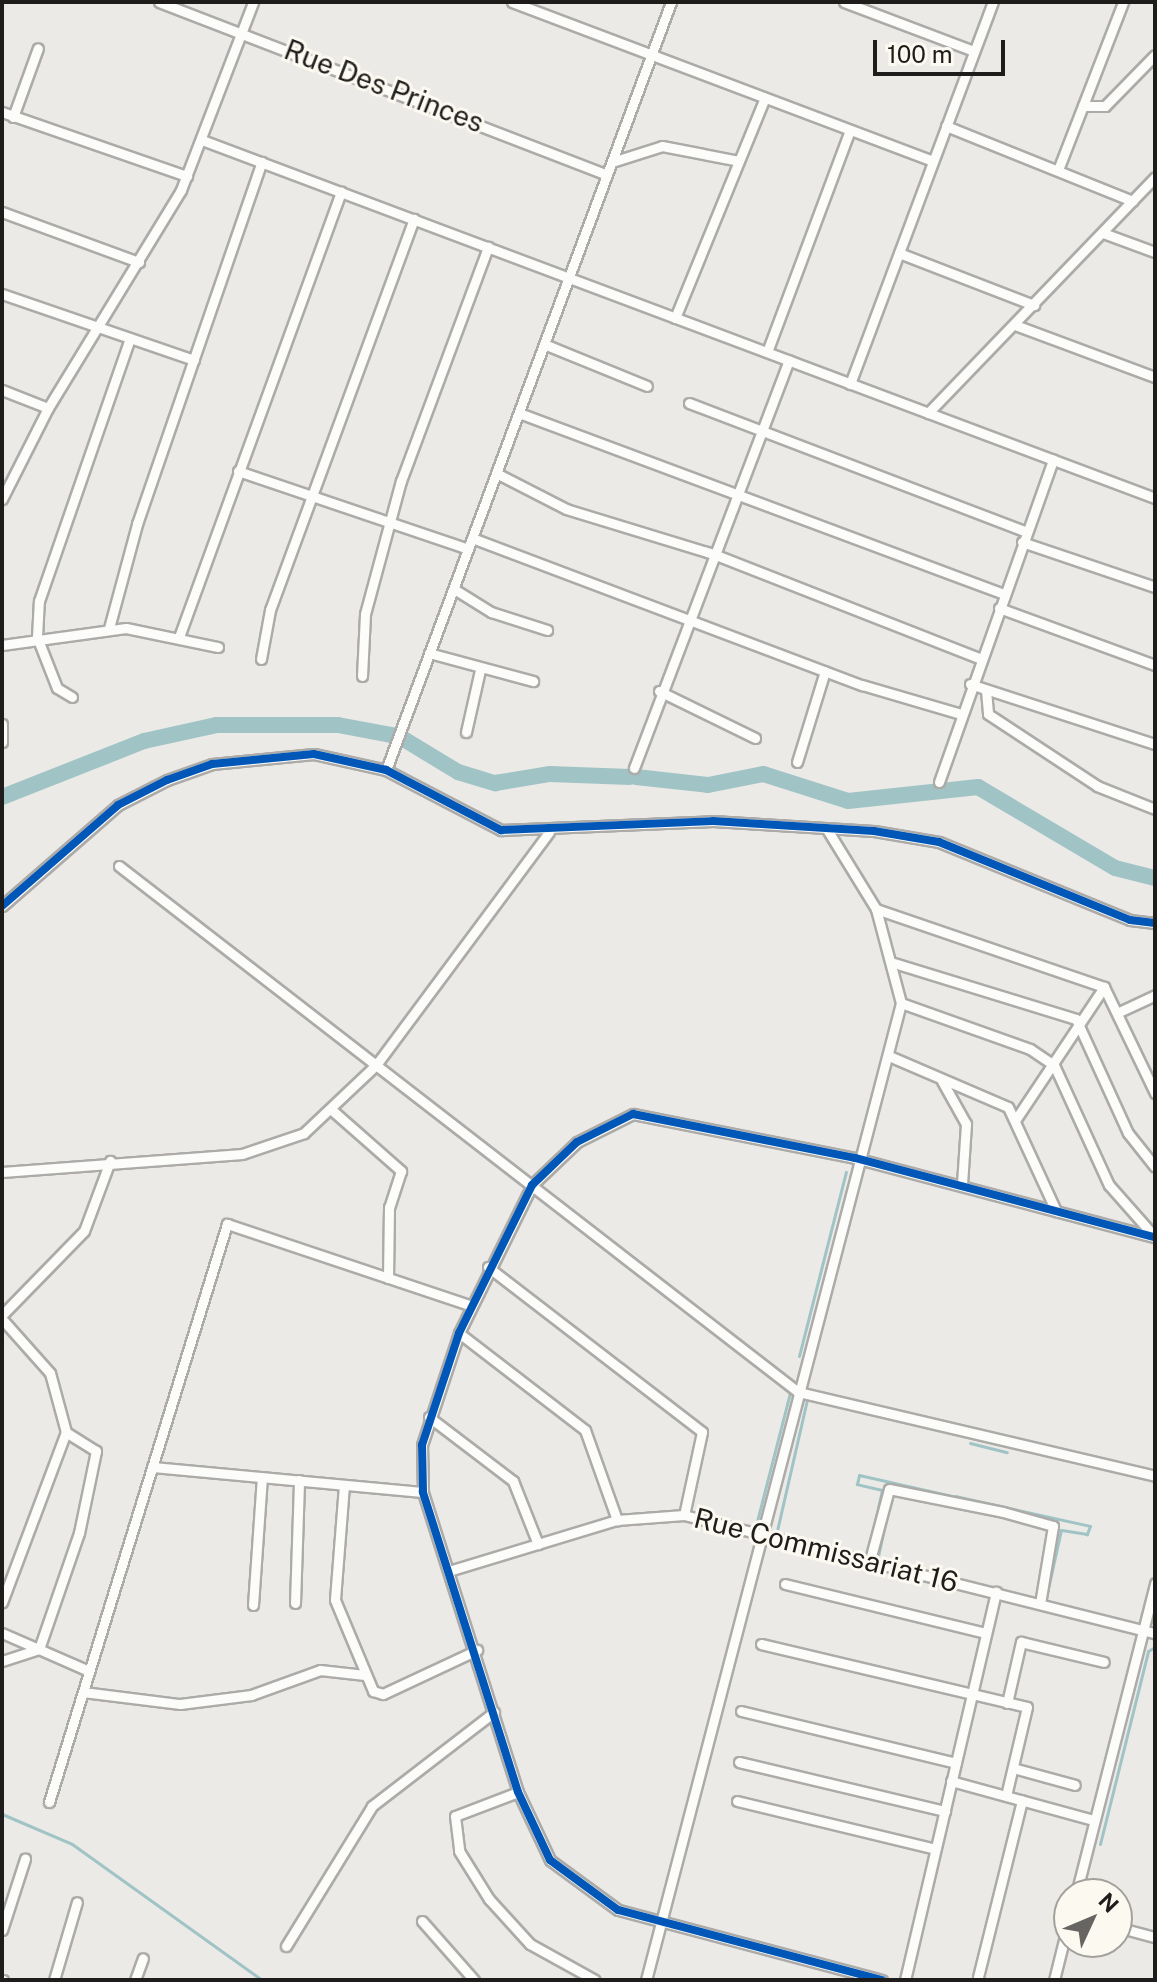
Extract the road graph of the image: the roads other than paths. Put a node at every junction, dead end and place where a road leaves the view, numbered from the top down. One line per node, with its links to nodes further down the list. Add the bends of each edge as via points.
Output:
1 (159, 2): 8 (street, Rue Des Princes)
2 (253, 2): 8 (street)
3 (512, 2): 11 (street)
4 (671, 2): 11 (street)
5 (844, 2): 10 (street)
6 (993, 2): 10 (street)
7 (1123, 2): 14 (street)
8 (241, 32): 19 (street); 25 (street, Rue Des Princes)
9 (38, 48): 16 (street)
10 (974, 51): 17 (street)
11 (651, 55): 13 (street); 23 (street)
12 (1155, 55): 14 (street, via 1105,106)
13 (765, 98): 18 (street); 20 (street)
14 (1083, 106): 24 (street)
15 (2, 112): 16 (street)
16 (13, 117): 26 (street)
17 (946, 126): 21 (street); 24 (street)
18 (850, 130): 21 (street); 45 (street)
19 (202, 140): 22 (street); 26 (street)
20 (739, 161): 23 (street, via 662,146); 40 (street)
21 (933, 161): 35 (street)
22 (262, 162): 28 (street); 46 (street)
23 (612, 162): 25 (street)
24 (1058, 170): 29 (street)
25 (607, 175): 37 (street)
26 (187, 176): 36 (street)
27 (1155, 177): 29 (street)
28 (341, 192): 31 (street); 58 (street)
29 (1133, 201): 32 (street)
30 (2, 212): 36 (street)
31 (414, 219): 33 (street); 61 (street)
32 (1103, 233): 34 (street); 39 (street)
33 (488, 247): 37 (street); 64 (street)
34 (1155, 252)
35 (899, 253): 39 (street); 49 (street)
36 (139, 262): 42 (street)
37 (569, 278): 40 (street); 44 (street)
38 (2, 294): 42 (street)
39 (1034, 305): 41 (street)
40 (675, 318): 45 (street)
41 (1015, 325): 48 (street); 55 (street)
42 (100, 327): 43 (street); 53 (street)
43 (130, 338): 46 (street); 75 (street, via 39,601)
44 (544, 344): 50 (street); 54 (street)
45 (767, 352): 47 (street)
46 (194, 360): 73 (street)
47 (789, 361): 49 (street); 56 (street)
48 (1155, 377)
49 (850, 384): 55 (street)
50 (647, 386)
51 (2, 390): 53 (street)
52 (689, 403): 56 (street)
53 (48, 408): 60 (street)
54 (519, 413): 59 (street); 62 (street)
55 (928, 413): 57 (street)
56 (762, 431): 62 (street); 65 (street)
57 (1053, 460): 63 (street); 65 (street)
58 (238, 471): 61 (street); 76 (street)
59 (496, 473): 66 (street); 67 (street, via 566,509)
60 (4, 493)
61 (312, 496): 64 (street); 80 (street, via 270,610)
62 (737, 496): 67 (street); 70 (street)
63 (1155, 498)
64 (390, 521): 66 (street); 85 (street, via 365,614)
65 (1024, 537): 68 (street); 70 (street)
66 (470, 544): 69 (street); 72 (street)
67 (716, 555): 72 (street); 81 (street)
68 (1155, 587)
69 (454, 589): 74 (street, via 491,612); 79 (street)
70 (1004, 594): 71 (street)
71 (999, 608): 81 (street); 82 (street)
72 (694, 618): 84 (street); 89 (street)
73 (109, 628): 75 (street); 76 (street)
74 (547, 630)
75 (37, 637): 77 (street); 90 (street, via 57,688)
76 (179, 637): 78 (street)
77 (2, 645)
78 (218, 647)
79 (429, 653): 83 (street); 99 (street)
80 (261, 659)
81 (981, 659): 87 (street)
82 (1155, 665)
83 (480, 670): 86 (street); 93 (street)
84 (825, 671): 91 (street); 97 (street)
85 (362, 676)
86 (533, 681)
87 (970, 684): 88 (street); 91 (street)
88 (986, 690): 96 (street); 101 (street, via 988,714 1097,786)
89 (659, 691): 94 (street); 98 (street)
90 (72, 697)
91 (958, 713): 100 (street)
92 (2, 724): 95 (street)
93 (466, 732)
94 (755, 738)
95 (2, 742)
96 (1155, 744)
97 (797, 762)
98 (634, 768)
99 (386, 770): 103 (street, via 479,822); 105 (street, via 314,754 212,764 118,805)
100 (939, 782)
101 (1155, 809)
102 (828, 831): 103 (street, via 713,821); 106 (street); 107 (street, via 939,842 1130,920)
103 (549, 832): 115 (street)
104 (119, 866): 115 (street)
105 (2, 906)
106 (876, 909): 108 (street); 109 (street)
107 (1155, 923)
108 (894, 963): 111 (street); 113 (street)
109 (1104, 987): 112 (street); 113 (street)
110 (1155, 995): 112 (street)
111 (901, 1003): 114 (street); 116 (street, via 1030,1049)
112 (1119, 1012): 118 (street)
113 (1081, 1024): 116 (street); 123 (street, via 1128,1133)
114 (889, 1056): 117 (street); 121 (street)
115 (376, 1065): 119 (street); 125 (street)
116 (1054, 1065): 120 (street); 128 (street, via 1109,1185)
117 (942, 1081): 120 (street, via 997,1098); 126 (street, via 966,1124)
118 (1155, 1093)
119 (333, 1111): 122 (street, via 277,1146); 130 (street, via 401,1171 389,1207)
120 (1016, 1119): 127 (street)
121 (855, 1158): 125 (street, via 633,1114 577,1142); 126 (street); 134 (street)
122 (110, 1161): 124 (street); 132 (street, via 84,1231)
123 (1155, 1167)
124 (2, 1172)
125 (532, 1185): 129 (street); 134 (street)
126 (962, 1185): 127 (street)
127 (1056, 1211): 128 (street)
128 (1155, 1237)
129 (488, 1267): 131 (street); 143 (street, via 702,1432)
130 (388, 1278): 131 (street); 137 (street, via 227,1224)
131 (472, 1306): 133 (street)
132 (2, 1317): 136 (street, via 50,1373)
133 (459, 1333): 135 (street); 144 (street, via 585,1430)
134 (798, 1392): 138 (street); 145 (street)
135 (429, 1417): 142 (street); 146 (street, via 513,1481)
136 (66, 1432): 152 (street); 161 (street, via 93,1445 97,1460)
137 (152, 1467): 139 (street); 165 (street)
138 (1155, 1476)
139 (262, 1477): 140 (street); 155 (street)
140 (299, 1480): 141 (street); 153 (street)
141 (344, 1485): 142 (street); 166 (street, via 335,1600)
142 (423, 1492): 148 (street)
143 (684, 1515): 144 (street, Rue Commissariat 16); 145 (street, Rue Commissariat 16)
144 (617, 1520): 146 (street, Rue Commissariat 16)
145 (762, 1532): 147 (street, Rue Commissariat 16); 189 (street)
146 (538, 1544): 148 (street, Rue Commissariat 16)
147 (870, 1560): 151 (street, Rue Commissariat 16); 154 (street, via 889,1489 1015,1515 1055,1530)
148 (452, 1570): 162 (street)
149 (1155, 1583): 156 (street)
150 (785, 1584): 158 (street)
151 (996, 1592): 154 (street, Rue Commissariat 16); 158 (street)
152 (2, 1602)
153 (295, 1603)
154 (1040, 1604): 156 (street, Rue Commissariat 16)
155 (253, 1605)
156 (1141, 1630): 159 (street, Rue Commissariat 16); 183 (street)
157 (2, 1633): 161 (street)
158 (986, 1633): 168 (street)
159 (1155, 1633)
160 (761, 1644): 168 (street)
161 (39, 1649): 163 (street); 165 (street)
162 (477, 1650): 166 (street, via 383,1694); 171 (street)
163 (2, 1661)
164 (1104, 1662): 169 (street, via 1021,1642)
165 (89, 1671): 167 (street)
166 (365, 1675): 167 (street, via 320,1670 251,1695 180,1704)
167 (83, 1692): 181 (street)
168 (972, 1694): 169 (street); 173 (street)
169 (1007, 1703): 174 (street, via 1027,1707)
170 (741, 1711): 173 (street)
171 (494, 1712): 177 (street); 193 (street, via 372,1806)
172 (739, 1762): 182 (street)
173 (956, 1763): 175 (street)
174 (1013, 1768): 176 (street); 178 (street)
175 (951, 1781): 178 (street); 182 (street)
176 (1075, 1785)
177 (518, 1792): 189 (street, via 550,1860 570,1879 618,1910); 196 (street, via 462,1810 452,1823 454,1836 489,1899 530,1944)
178 (1006, 1796): 179 (street)
179 (1022, 1800): 183 (street); 198 (street)
180 (737, 1801): 184 (street)
181 (49, 1802)
182 (945, 1811): 184 (street)
183 (1094, 1820): 186 (street)
184 (935, 1849): 205 (street)
185 (25, 1859): 190 (street)
186 (1080, 1878)
187 (77, 1902): 199 (street)
188 (422, 1921): 201 (street)
189 (660, 1924): 197 (street); 203 (street)
190 (2, 1930)
191 (1133, 1931): 192 (street)
192 (1155, 1937)
193 (286, 1946)
194 (143, 1958): 200 (street)
195 (1060, 1958): 206 (street)
196 (570, 1975): 202 (street)
197 (851, 1976): 204 (street)
198 (978, 1977)
199 (54, 1980)
200 (135, 1980)
201 (474, 1980)
202 (595, 1980)
203 (646, 1980)
204 (882, 1980)
205 (905, 1980)
206 (1054, 1980)

